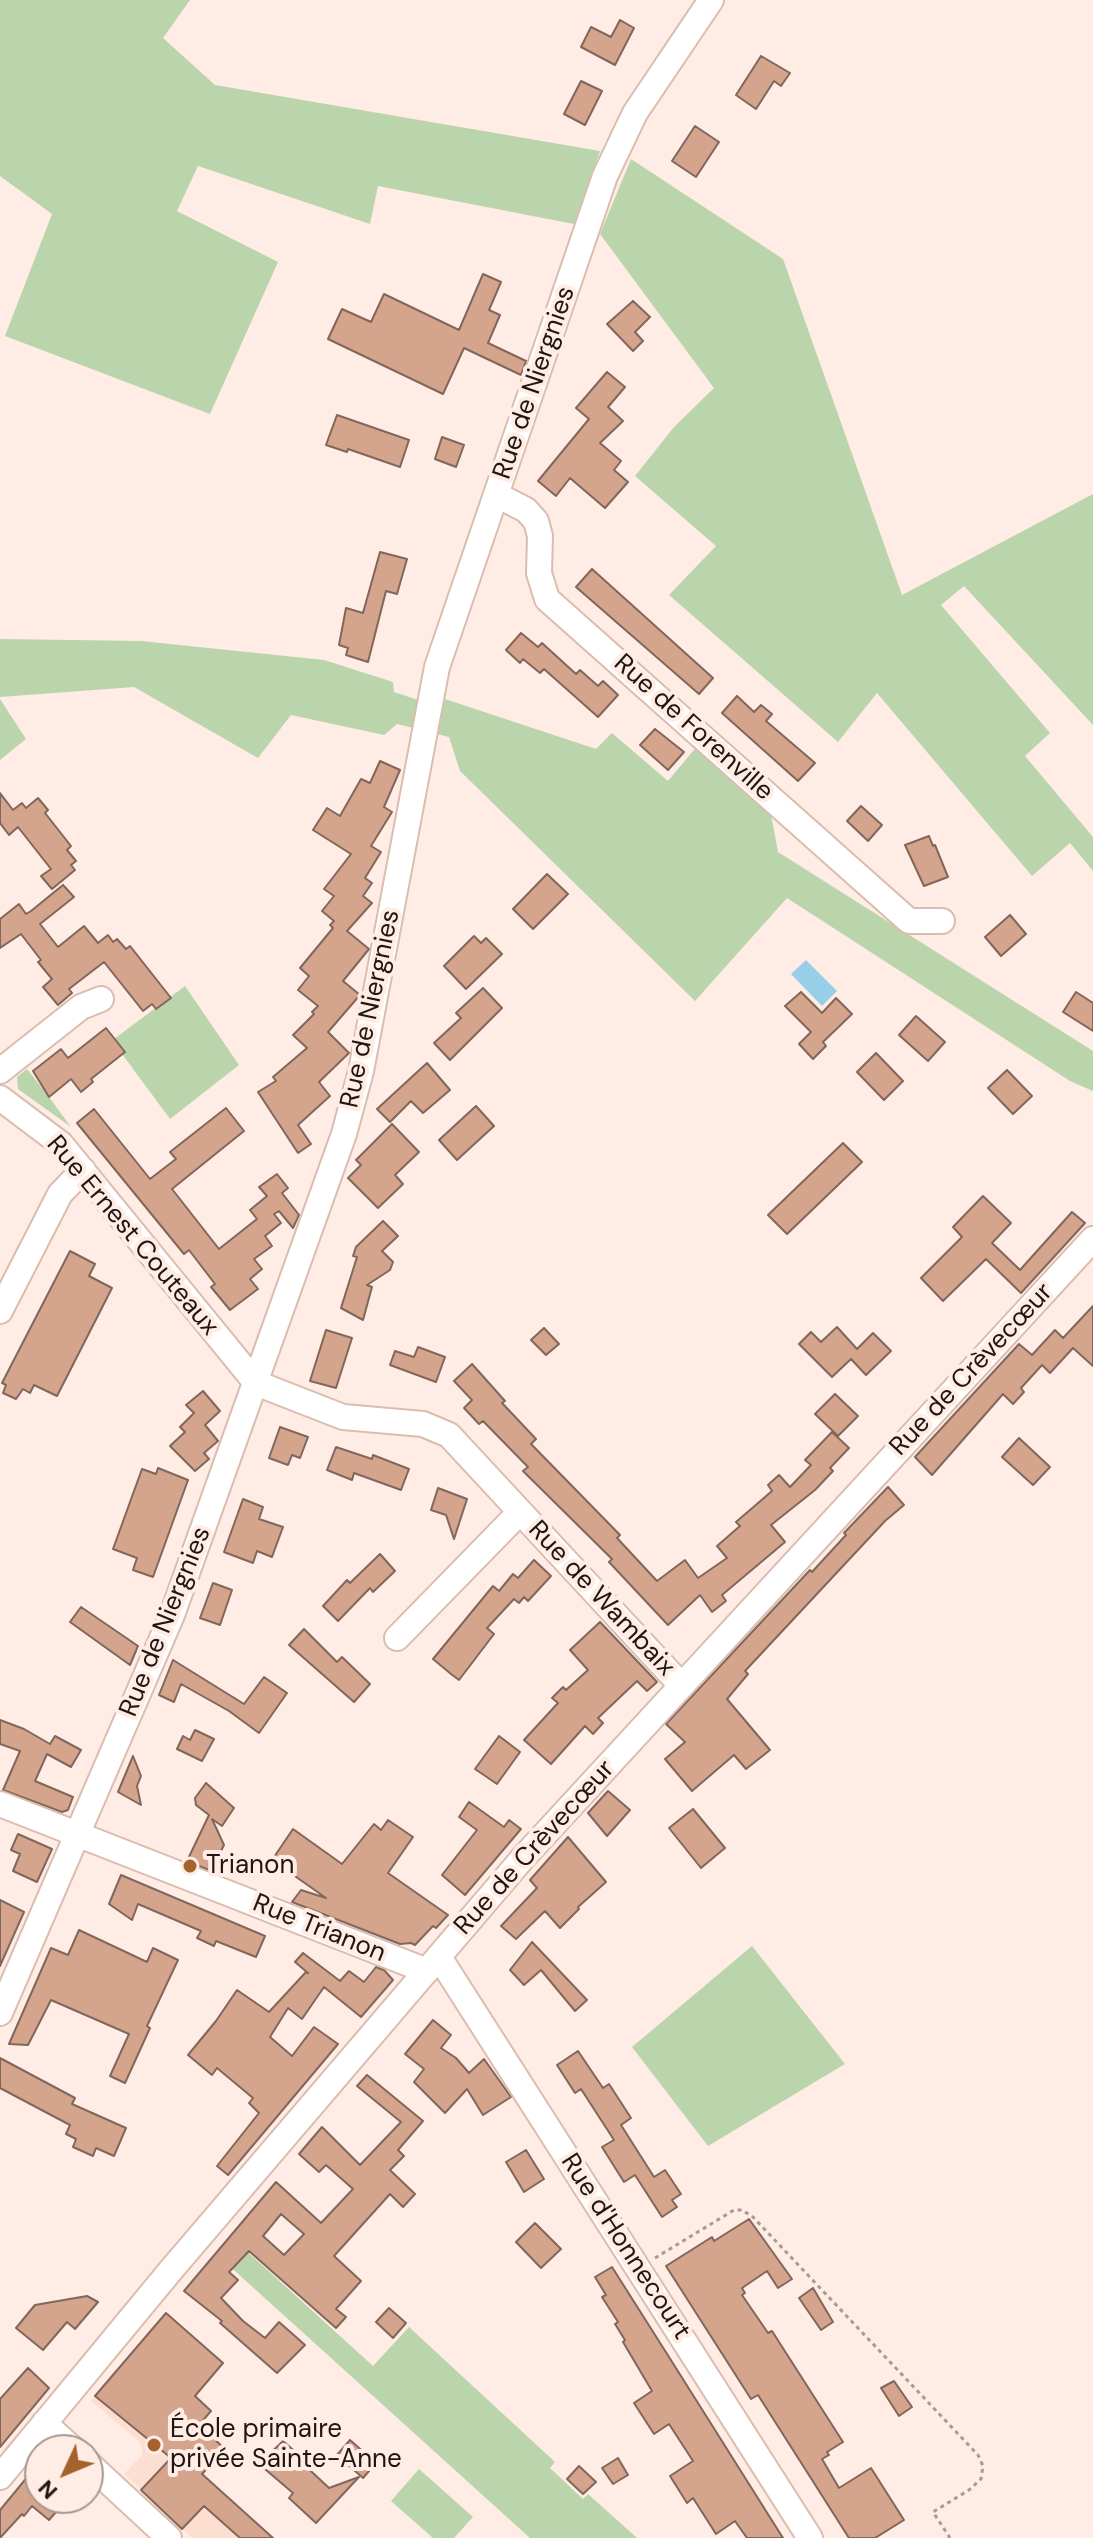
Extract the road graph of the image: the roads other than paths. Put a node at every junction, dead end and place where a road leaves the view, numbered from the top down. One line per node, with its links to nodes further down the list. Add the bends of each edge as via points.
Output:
1 (711, 0): 2 (street, Rue de Niergnies, via 652,85 615,153)
2 (497, 495): 3 (street, Rue de Forenville, via 536,521 539,573 547,599 909,921); 10 (street, Rue de Niergnies, via 434,681 355,1099)
3 (942, 921)
4 (101, 999): 5 (street, via 81,1007)
5 (0, 1071)
6 (0, 1098): 7 (street, Rue Ernest Couteaux, via 61,1144)
7 (83, 1170): 9 (street, via 60,1194); 10 (street, Rue Ernest Couteaux)
8 (1093, 1239): 13 (street, Rue de Crèvecœur)
9 (0, 1311)
10 (256, 1383): 11 (street, Rue de Wambaix, via 343,1417 423,1424 449,1435); 15 (street, Rue de Niergnies, via 172,1615)
11 (520, 1512): 12 (street, Rue de Wambaix); 13 (street, Rue de Wambaix)
12 (397, 1638)
13 (681, 1685): 16 (street, Rue de Crèvecœur)
14 (0, 1804): 15 (street, Rue Trianon)
15 (78, 1835): 16 (street, Rue Trianon); 17 (street, Rue de Niergnies)
16 (433, 1964): 18 (street, Rue de Crèvecœur); 23 (street, Rue d'Honnecourt, via 634,2262)
17 (0, 2013)
18 (44, 2423): 19 (street); 20 (street, Rue de Crèvecœur)
19 (56, 2434)
20 (0, 2477)
21 (104, 2478): 22 (street)
22 (169, 2538)
23 (810, 2538)

